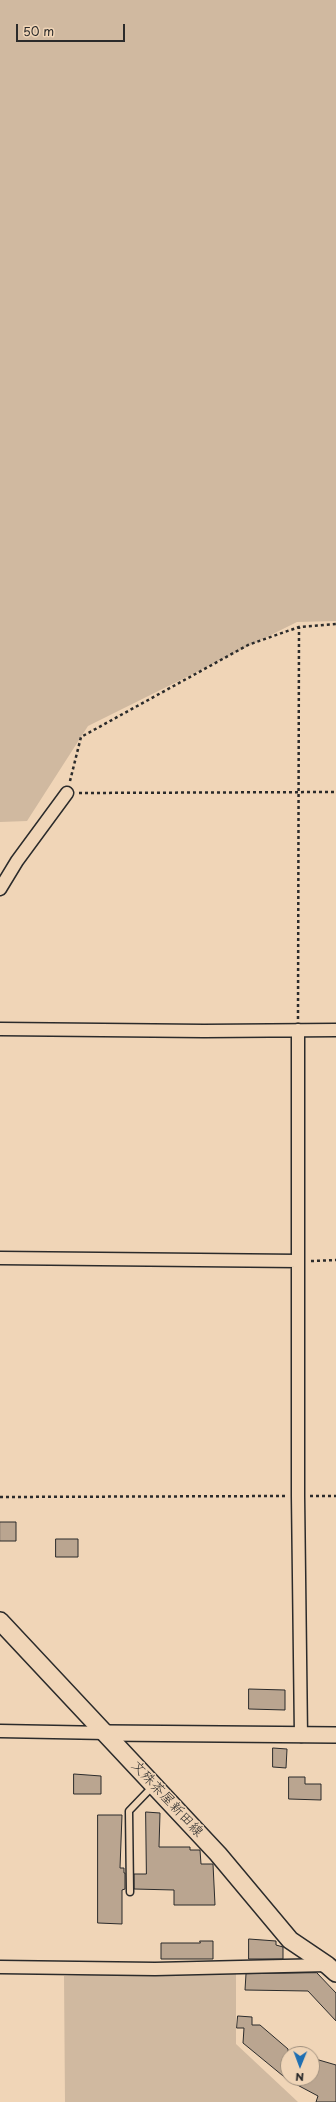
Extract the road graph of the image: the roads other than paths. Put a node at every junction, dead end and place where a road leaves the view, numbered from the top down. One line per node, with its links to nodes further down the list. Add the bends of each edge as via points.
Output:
1 (67, 793): 2 (street, via 17,861)
2 (0, 889)
3 (0, 1028): 4 (street)
4 (298, 1030): 5 (street); 7 (street)
5 (336, 1030)
6 (0, 1258): 7 (street)
7 (298, 1261): 12 (street)
8 (0, 1621): 10 (main road, 文殊茶屋新田線)
9 (0, 1731): 10 (street)
10 (107, 1733): 12 (street); 13 (main road, 文殊茶屋新田線)
11 (336, 1735): 12 (street)
12 (301, 1736)
13 (154, 1785): 14 (lane, via 129,1811); 16 (main road, 文殊茶屋新田線, via 218,1854 290,1940)
14 (130, 1892)
15 (0, 1967): 16 (street)
16 (333, 1970)

